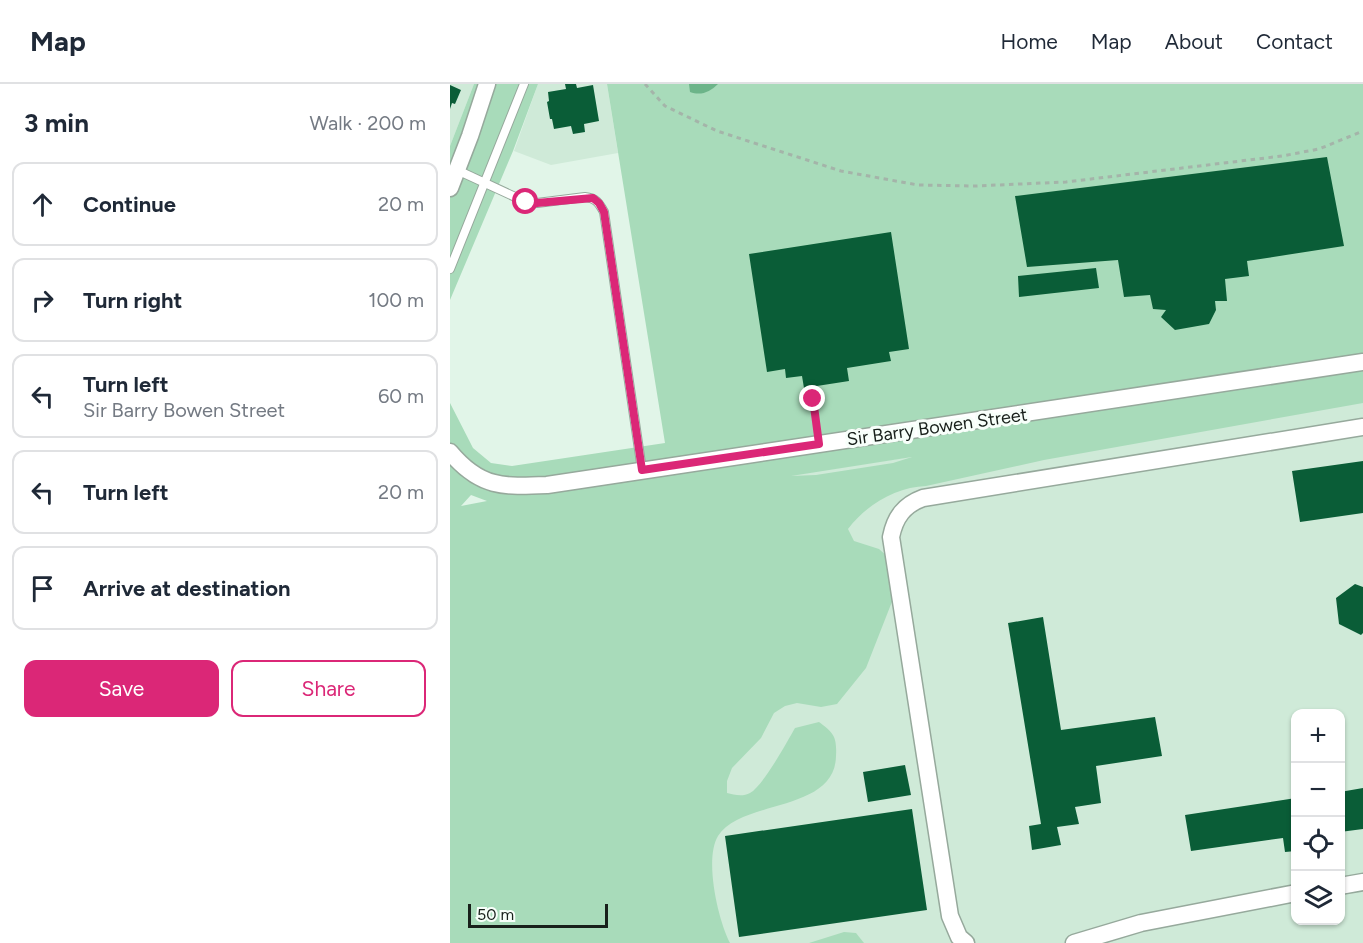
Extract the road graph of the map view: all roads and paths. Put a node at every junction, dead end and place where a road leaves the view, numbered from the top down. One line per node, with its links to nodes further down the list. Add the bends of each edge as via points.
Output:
1 (487, 84): 5 (street)
2 (524, 84): 6 (lane)
3 (645, 84): 4 (path, via 665,106 717,131 841,171 918,185 1066,182 1282,156 1319,149)
4 (1363, 131)
5 (457, 170): 6 (lane); 7 (street)
6 (485, 183): 8 (lane); 14 (lane, via 526,202 593,198 604,212)
7 (450, 188)
8 (450, 269)
9 (1363, 362): 12 (street, Sir Barry Bowen Street)
10 (813, 399): 12 (path)
11 (1363, 427): 18 (street, via 923,498 904,508 897,517 891,537 950,916)
12 (819, 444): 14 (street, Sir Barry Bowen Street)
13 (450, 452): 14 (street, Sir Barry Bowen Street, via 482,480 518,486)
14 (642, 470)
15 (1363, 882): 16 (street)
16 (1345, 885)
17 (1291, 894): 19 (street, via 1141,923)
18 (966, 943)
19 (1074, 943)

